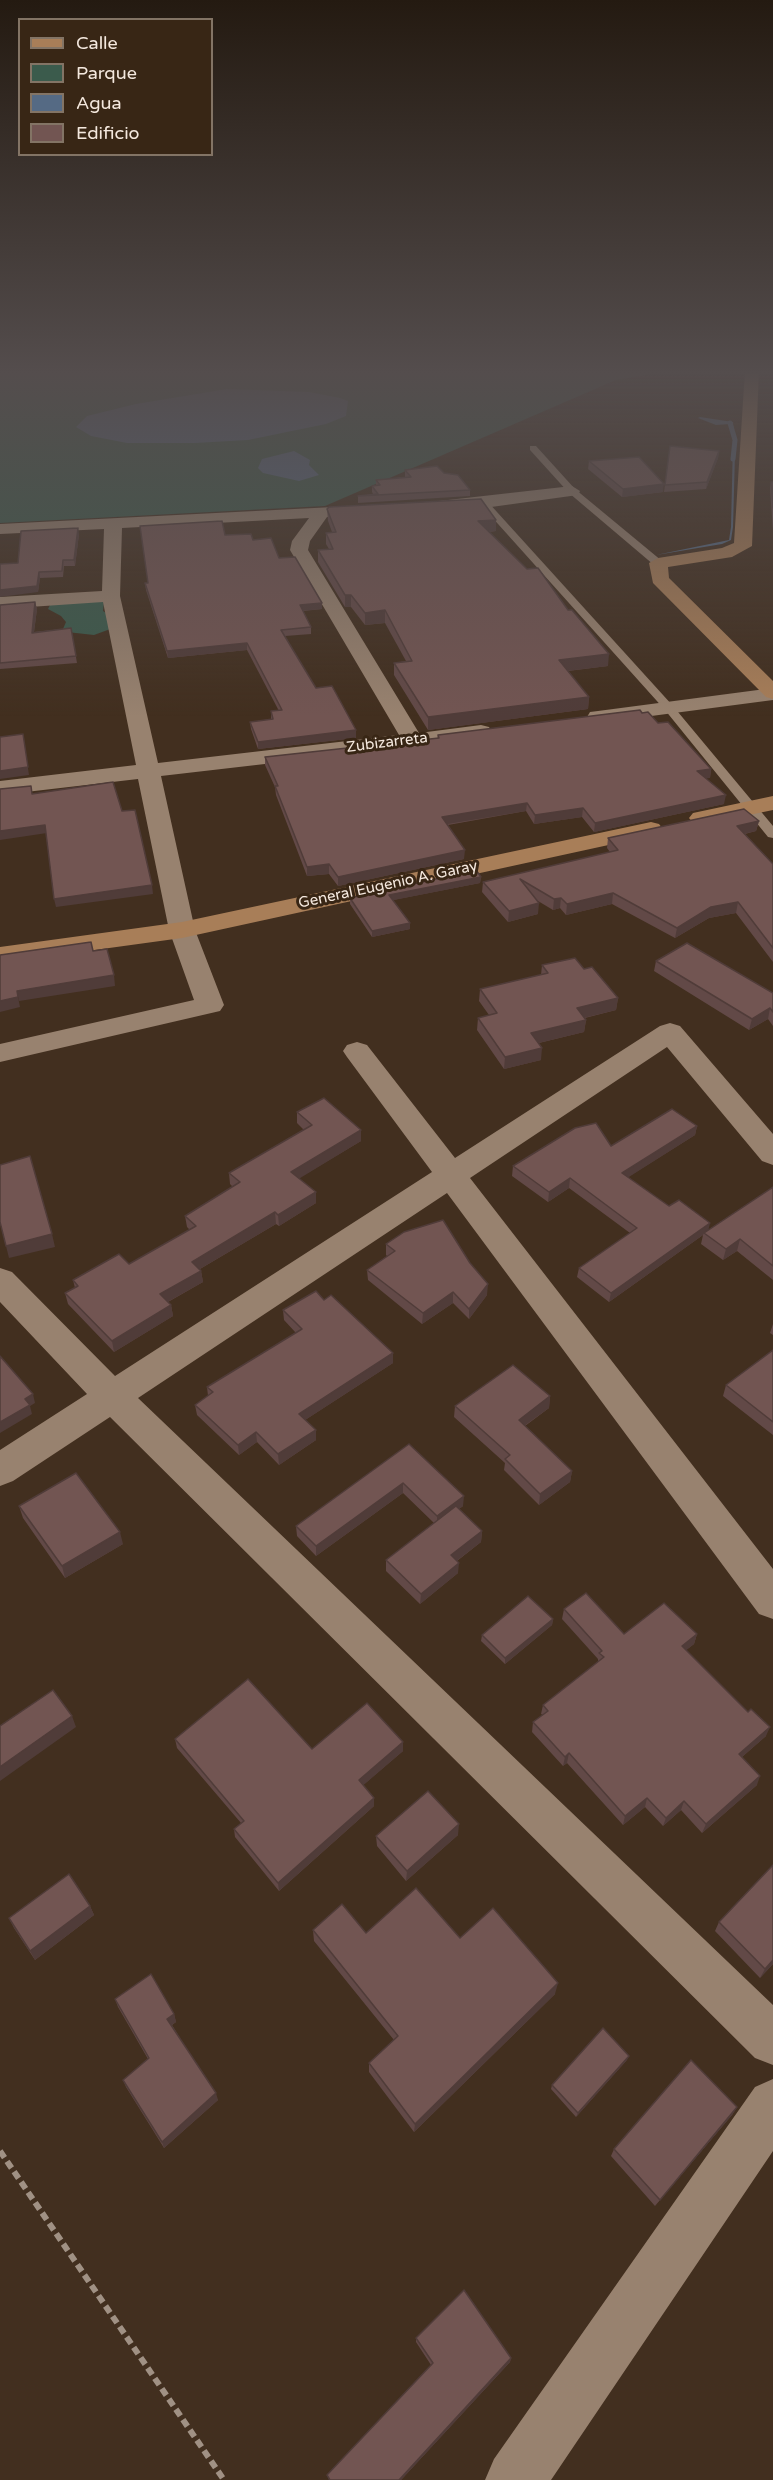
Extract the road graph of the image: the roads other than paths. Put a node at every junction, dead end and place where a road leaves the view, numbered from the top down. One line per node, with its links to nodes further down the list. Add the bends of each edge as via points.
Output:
1 (567, 486): 3 (lane)
2 (746, 486): 10 (street, via 743,546 726,553)
3 (572, 491): 4 (street); 10 (lane)
4 (484, 503): 5 (street); 14 (lane)
5 (426, 507)
6 (391, 509): 7 (street)
7 (322, 513): 8 (street); 17 (street, via 300,541 299,550)
8 (112, 523): 9 (street); 11 (street)
9 (0, 529)
10 (658, 563): 13 (street, via 660,579)
11 (111, 596): 12 (street); 18 (street)
12 (0, 603)
13 (773, 693): 14 (street)
14 (669, 708): 15 (street); 20 (lane)
15 (576, 720)
16 (506, 729): 17 (street, Zubizarreta)
17 (413, 740): 18 (street, Zubizarreta)
18 (149, 771): 19 (street, Zubizarreta); 22 (street)
19 (0, 788)
20 (761, 805): 21 (lane); 22 (street, General Eugenio A. Garay)
21 (773, 834)
22 (182, 930): 23 (street, General Eugenio A. Garay); 25 (street, via 210,1005)
23 (0, 955)
24 (357, 1051): 27 (street)
25 (0, 1053)
26 (773, 1154): 27 (street, via 669,1032)
27 (451, 1175): 29 (street); 31 (street)
28 (0, 1281): 29 (street)
29 (112, 1396): 30 (street); 32 (street)
30 (0, 1470)
31 (773, 1601)
32 (773, 2040)
33 (773, 2105): 34 (street)
34 (515, 2480)

